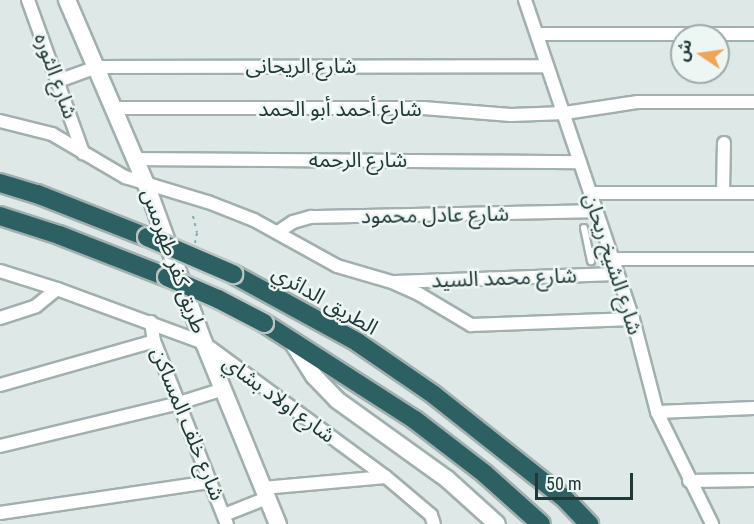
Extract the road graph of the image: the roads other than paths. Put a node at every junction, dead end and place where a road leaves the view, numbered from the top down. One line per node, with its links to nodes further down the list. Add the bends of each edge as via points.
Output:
1 (28, 0): 8 (street, شارع الثوره)
2 (67, 0): 7 (street, طريق كفر طهرمس)
3 (525, 0): 4 (street, شارع الشيخ ريحان)
4 (537, 34): 5 (street); 6 (street, شارع الشيخ ريحان)
5 (754, 34)
6 (547, 66): 7 (street, شارع الريحانى); 11 (street, شارع الشيخ ريحان)
7 (98, 67): 8 (street, شارع الريحانى); 10 (street, طريق كفر طهرمس)
8 (58, 81): 14 (street, شارع الثوره)
9 (754, 102): 11 (street, شارع أحمد أبو الحمد, via 638,102)
10 (116, 108): 11 (street, شارع أحمد أبو الحمد, via 423,108 511,115); 15 (street, طريق كفر طهرمس)
11 (565, 113): 16 (street, شارع الشيخ ريحان)
12 (0, 121): 14 (street, via 52,134)
13 (724, 143): 20 (street)
14 (83, 153): 18 (street)
15 (136, 159): 16 (street, شارع الرحمه); 18 (street, طريق كفر طهرمس)
16 (580, 162): 19 (street, شارع الشيخ ريحان)
17 (0, 183): 57 (highway, الطريق الدائري, bridge, via 37,194 233,274 357,342 434,395 565,499)
18 (146, 184): 25 (street, via 231,210); 39 (street, طريق كفر طهرمس)
19 (590, 193): 20 (street); 22 (street, شارع الشيخ ريحان)
20 (723, 193): 21 (street)
21 (754, 193)
22 (596, 211): 25 (street, شارع عادل محمود, via 311,217); 27 (street, شارع الشيخ ريحان)
23 (0, 216): 37 (highway, bridge, via 167,277 218,299)
24 (584, 228): 26 (lane)
25 (278, 232): 32 (street, via 337,266)
26 (589, 252): 27 (lane); 29 (lane)
27 (610, 254): 28 (street); 31 (street, شارع الشيخ ريحان)
28 (754, 259)
29 (591, 261)
30 (0, 271): 33 (street, شارع اولاد بشاي)
31 (616, 274): 32 (street, شارع محمد السيد); 35 (street, شارع الشيخ ريحان)
32 (392, 282): 35 (street, via 433,300 471,325)
33 (57, 289): 34 (street, via 36,306); 36 (street, شارع اولاد بشاي)
34 (0, 318)
35 (633, 319): 44 (street, شارع الشيخ ريحان)
36 (151, 322): 38 (street, شارع خلف المساكن); 39 (street, شارع اولاد بشاي)
37 (291, 340): 55 (street, via 314,376 338,400 447,479); 56 (highway, via 415,420)
38 (154, 341): 40 (street); 42 (street, شارع خلف المساكن)
39 (204, 343): 41 (street, طريق كفر طهرمس); 46 (street, شارع اولاد بشاي)
40 (0, 384)
41 (224, 389): 42 (street); 50 (street, طريق كفر طهرمس)
42 (179, 403): 45 (street); 49 (street, شارع خلف المساكن)
43 (754, 408): 44 (street)
44 (657, 412): 48 (street, شارع الشيخ ريحان)
45 (0, 446)
46 (386, 477): 50 (street); 54 (street, شارع اولاد بشاي, via 431,515)
47 (754, 480): 48 (street)
48 (689, 481): 58 (street, شارع الشيخ ريحان)
49 (211, 482): 51 (street); 52 (street, شارع خلف المساكن)
50 (265, 493): 52 (street); 53 (street, طريق كفر طهرمس)
51 (0, 513)
52 (226, 519)
53 (278, 524)
54 (434, 524)
55 (497, 524)
56 (541, 524)
57 (589, 524)
58 (712, 524)

